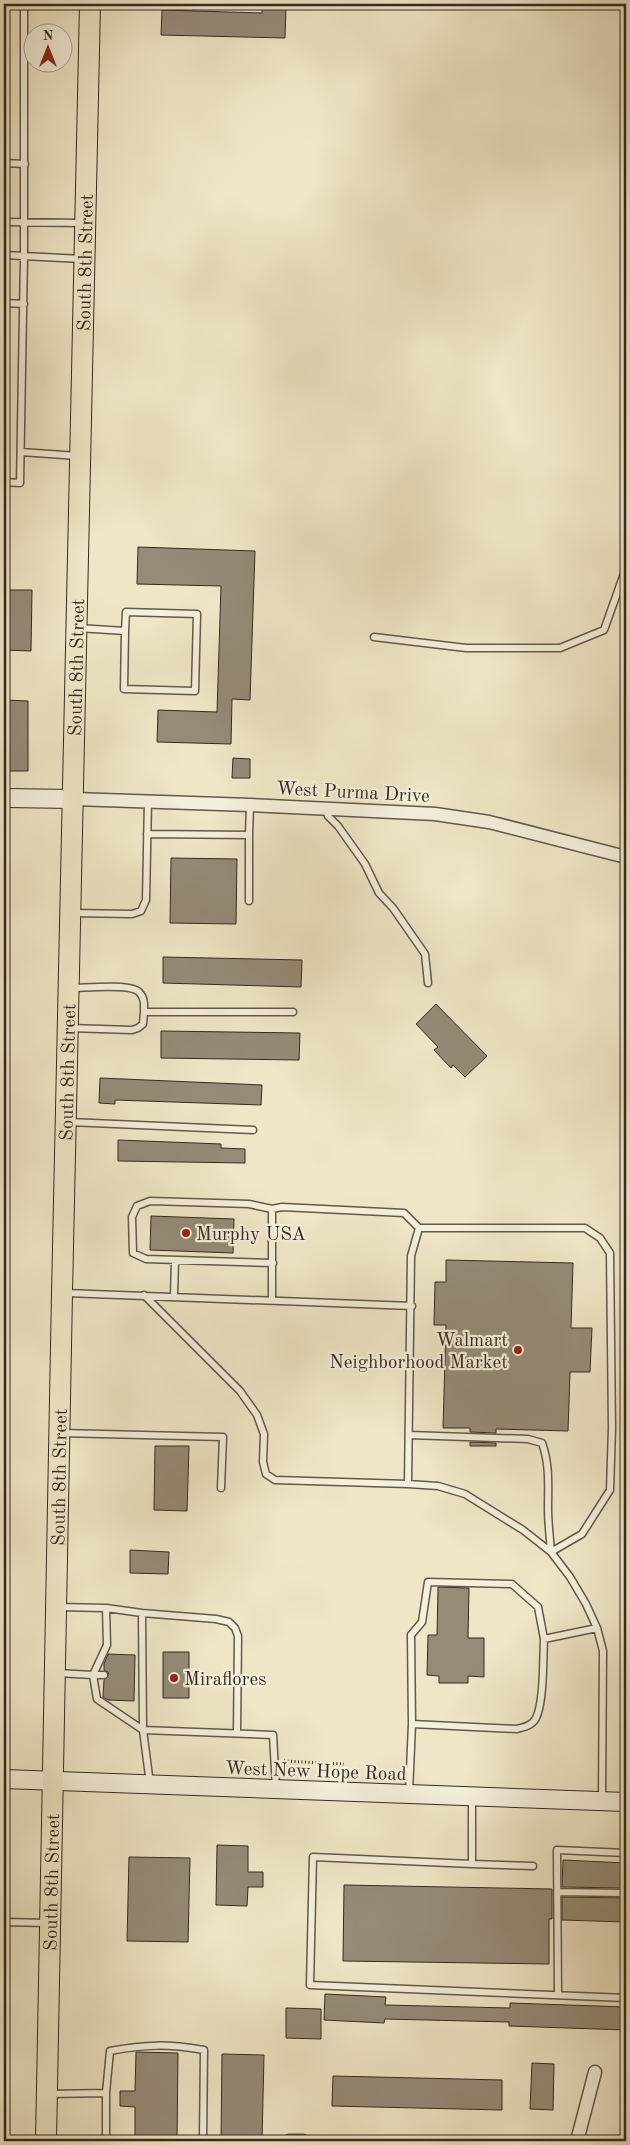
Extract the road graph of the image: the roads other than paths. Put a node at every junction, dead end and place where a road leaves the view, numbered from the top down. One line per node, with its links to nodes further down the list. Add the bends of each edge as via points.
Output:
1 (24, 4): 4 (lane)
2 (90, 4): 7 (main road, South 8th Street)
3 (4, 163): 4 (lane)
4 (25, 164): 6 (lane)
5 (4, 222): 6 (lane)
6 (24, 222): 7 (lane); 9 (lane)
7 (86, 222): 10 (main road, South 8th Street)
8 (4, 255): 9 (lane)
9 (24, 256): 10 (lane); 12 (lane)
10 (85, 259): 14 (main road, South 8th Street)
11 (4, 303): 12 (lane)
12 (24, 304): 13 (lane)
13 (22, 452): 14 (lane); 15 (lane, via 20,483)
14 (81, 457): 17 (main road, South 8th Street)
15 (4, 482)
16 (626, 568): 19 (lane, via 604,630 560,648 466,648)
17 (77, 628): 18 (lane); 21 (main road, South 8th Street)
18 (125, 631): 18 (lane, via 124,689 196,691 197,614 126,612)
19 (374, 637)
20 (4, 798): 21 (main road)
21 (74, 799): 22 (street, West Purma Drive); 29 (main road, South 8th Street)
22 (148, 801): 23 (street, West Purma Drive); 25 (lane)
23 (250, 805): 24 (street, West Purma Drive); 26 (lane)
24 (326, 808): 27 (street, West Purma Drive, via 435,814 489,822); 30 (lane, via 328,816 365,864 379,893 425,954)
25 (147, 834): 26 (lane); 29 (lane, via 146,900 141,911 132,914)
26 (249, 835): 28 (lane)
27 (626, 857)
28 (249, 901)
29 (71, 912): 31 (main road, South 8th Street)
30 (428, 983)
31 (69, 987): 32 (lane, via 132,987 144,1000); 34 (main road, South 8th Street)
32 (144, 1012): 33 (lane); 34 (lane, via 144,1024 132,1030)
33 (293, 1012)
34 (68, 1028): 35 (main road, South 8th Street)
35 (66, 1122): 36 (lane); 41 (main road, South 8th Street)
36 (253, 1130)
37 (272, 1209): 38 (lane, via 404,1213); 39 (lane, via 249,1204 150,1200 138,1206 132,1217 133,1253 146,1258); 40 (lane)
38 (419, 1228): 45 (lane, via 411,1256); 50 (lane, via 585,1228 600,1238 610,1252 610,1490 582,1534)
39 (175, 1260): 40 (lane); 43 (lane)
40 (273, 1264): 44 (lane)
41 (62, 1293): 42 (lane); 46 (main road, South 8th Street)
42 (144, 1295): 43 (lane); 48 (lane, via 240,1391 257,1415 264,1434 266,1474 275,1480)
43 (174, 1296): 44 (lane)
44 (272, 1300): 45 (lane)
45 (412, 1306): 47 (lane)
46 (60, 1433): 49 (lane, via 223,1437); 51 (main road, South 8th Street)
47 (409, 1435): 48 (lane); 50 (lane, via 528,1439 542,1443 548,1468)
48 (408, 1484): 50 (lane, via 438,1486 465,1494 523,1530)
49 (221, 1488)
50 (551, 1552): 54 (lane, via 570,1577)
51 (57, 1607): 52 (lane); 56 (main road, South 8th Street)
52 (106, 1608): 53 (lane); 57 (lane, via 107,1645)
53 (142, 1613): 60 (lane, via 138,1675); 61 (lane, via 216,1619 229,1622 235,1628 238,1636)
54 (597, 1628): 55 (lane); 68 (lane, via 603,1651)
55 (544, 1639): 59 (lane, via 540,1703 536,1718 530,1725 516,1728); 59 (lane, via 538,1606 512,1584 428,1582 422,1622 411,1635)
56 (56, 1673): 57 (lane); 63 (main road, South 8th Street)
57 (93, 1675): 58 (lane); 60 (lane, via 97,1699)
58 (104, 1675)
59 (412, 1724): 66 (lane)
60 (144, 1730): 61 (lane); 64 (lane)
61 (237, 1732): 65 (lane, via 273,1735)
62 (4, 1779): 63 (main road, West New Hope Road)
63 (54, 1782): 64 (main road, West New Hope Road); 76 (main road, South 8th Street)
64 (150, 1785): 65 (main road, West New Hope Road)
65 (276, 1790): 66 (main road, West New Hope Road)
66 (409, 1794): 67 (main road, West New Hope Road)
67 (472, 1796): 68 (main road, West New Hope Road); 71 (lane)
68 (602, 1801): 69 (main road, West New Hope Road)
69 (626, 1802)
70 (626, 1853): 73 (lane, via 557,1850)
71 (472, 1864): 72 (lane); 77 (lane, via 313,1857 310,1985)
72 (533, 1866)
73 (558, 1892): 74 (lane); 77 (lane)
74 (626, 1893)
75 (4, 1922): 76 (lane)
76 (51, 1923): 81 (main road, South 8th Street)
77 (558, 1994): 78 (lane)
78 (626, 1998)
79 (595, 2072): 87 (street)
80 (106, 2093): 81 (lane); 83 (lane); 84 (lane, via 110,2051 143,2045 204,2050)
81 (48, 2094): 82 (main road, South 8th Street)
82 (46, 2141)
83 (106, 2141)
84 (203, 2141)
85 (289, 2141): 86 (street)
86 (302, 2141)
87 (577, 2141)

